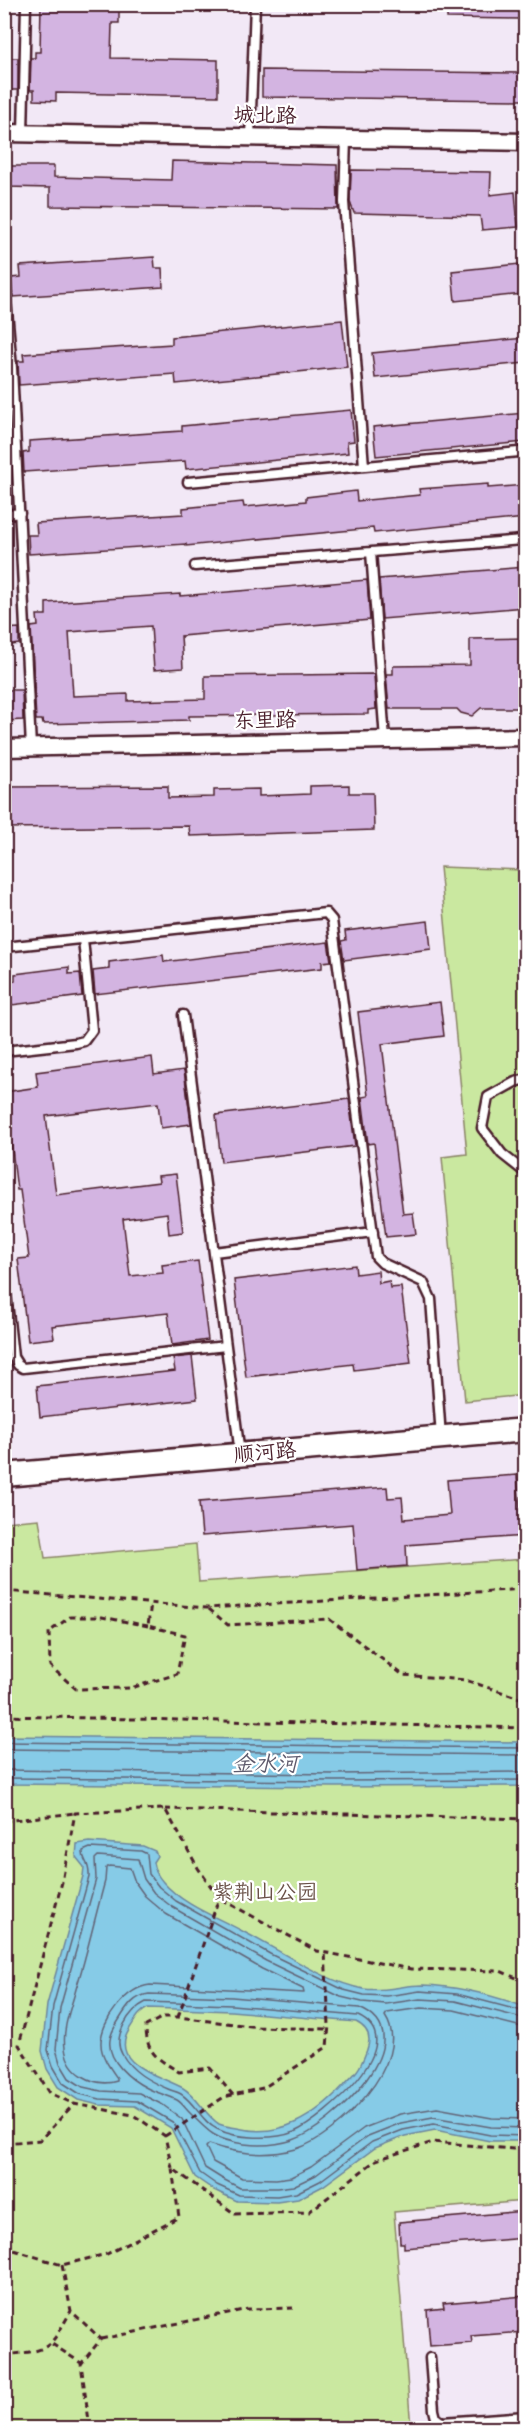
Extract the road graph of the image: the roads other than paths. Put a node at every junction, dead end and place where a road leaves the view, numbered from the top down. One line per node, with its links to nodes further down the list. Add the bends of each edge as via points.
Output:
1 (26, 4): 4 (lane)
2 (255, 4): 5 (lane)
3 (4, 133): 4 (street, 城北路)
4 (23, 134): 5 (street, 城北路)
5 (250, 138): 6 (street, 城北路)
6 (346, 139): 7 (street, 城北路); 10 (lane, via 344,202)
7 (525, 142)
8 (4, 275): 12 (lane)
9 (519, 452): 10 (lane)
10 (364, 466): 11 (lane)
11 (188, 482)
12 (20, 513): 13 (lane); 20 (lane)
13 (4, 514)
14 (522, 540): 15 (lane)
15 (371, 552): 16 (lane); 18 (lane)
16 (195, 566)
17 (525, 737): 18 (street, 东里路)
18 (385, 740): 20 (street, 东里路)
19 (4, 747): 20 (street, 东里路)
20 (31, 747)
21 (82, 939): 22 (lane); 24 (lane, via 92,1030 84,1041 76,1043); 27 (lane, via 326,914 332,920)
22 (4, 947)
23 (183, 1015): 28 (lane)
24 (4, 1051)
25 (525, 1079): 26 (lane, via 488,1097 482,1128 502,1154)
26 (525, 1173)
27 (373, 1232): 28 (lane); 32 (lane, via 376,1257 423,1282 431,1299)
28 (214, 1252): 30 (lane)
29 (4, 1275): 30 (lane, via 13,1357 23,1368)
30 (226, 1346): 33 (lane)
31 (525, 1430): 32 (street, 顺河路)
32 (441, 1437): 33 (street, 顺河路)
33 (240, 1454): 34 (street, 顺河路)
34 (4, 1475)
35 (430, 2358): 37 (lane, via 436,2418 451,2423)
36 (525, 2416): 37 (lane)
37 (491, 2424)

